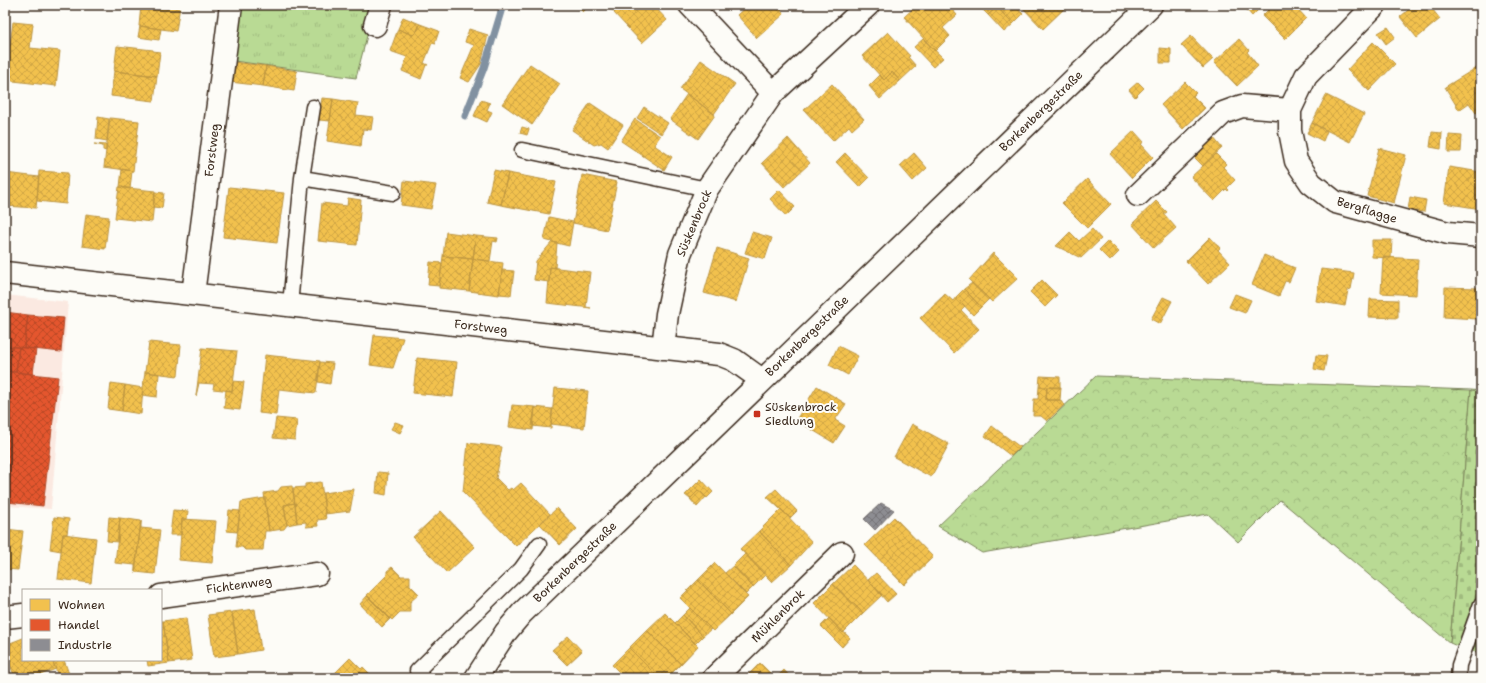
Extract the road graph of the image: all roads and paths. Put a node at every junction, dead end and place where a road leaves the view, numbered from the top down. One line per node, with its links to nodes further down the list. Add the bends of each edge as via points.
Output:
1 (231, 5): 16 (street, Forstweg)
2 (690, 5): 6 (street)
3 (868, 5): 6 (street, Süskenbrock)
4 (1151, 5): 19 (street, Borkenbergestraße)
5 (1375, 5): 8 (street, Bergflagge, via 1306,76)
6 (773, 93): 11 (street, Süskenbrock)
7 (313, 107): 10 (lane)
8 (1290, 110): 13 (street, via 1242,106 1223,113); 14 (street, Bergflagge, via 1290,131 1296,161 1311,183 1335,202 1448,233)
9 (522, 150): 11 (lane)
10 (302, 178): 12 (lane); 17 (lane)
11 (707, 189): 18 (street, Süskenbrock, via 680,254 667,314)
12 (393, 193)
13 (1138, 195)
14 (1481, 236)
15 (5, 273): 16 (street, Forstweg)
16 (193, 294): 17 (street, Forstweg)
17 (290, 304): 18 (street, Forstweg)
18 (663, 348): 19 (street, Forstweg, via 719,354 734,360)
19 (762, 380): 28 (street, Borkenbergestraße, via 522,613 506,632)
20 (539, 544): 27 (lane, via 521,569 417,670)
21 (842, 553): 29 (street, Mühlenbrok)
22 (317, 574): 23 (street, Fichtenweg)
23 (162, 596)
24 (1481, 604): 30 (lane, via 1459,665)
25 (22, 615): 26 (street)
26 (5, 617)
27 (423, 678)
28 (476, 678)
29 (714, 678)
30 (1458, 678)

